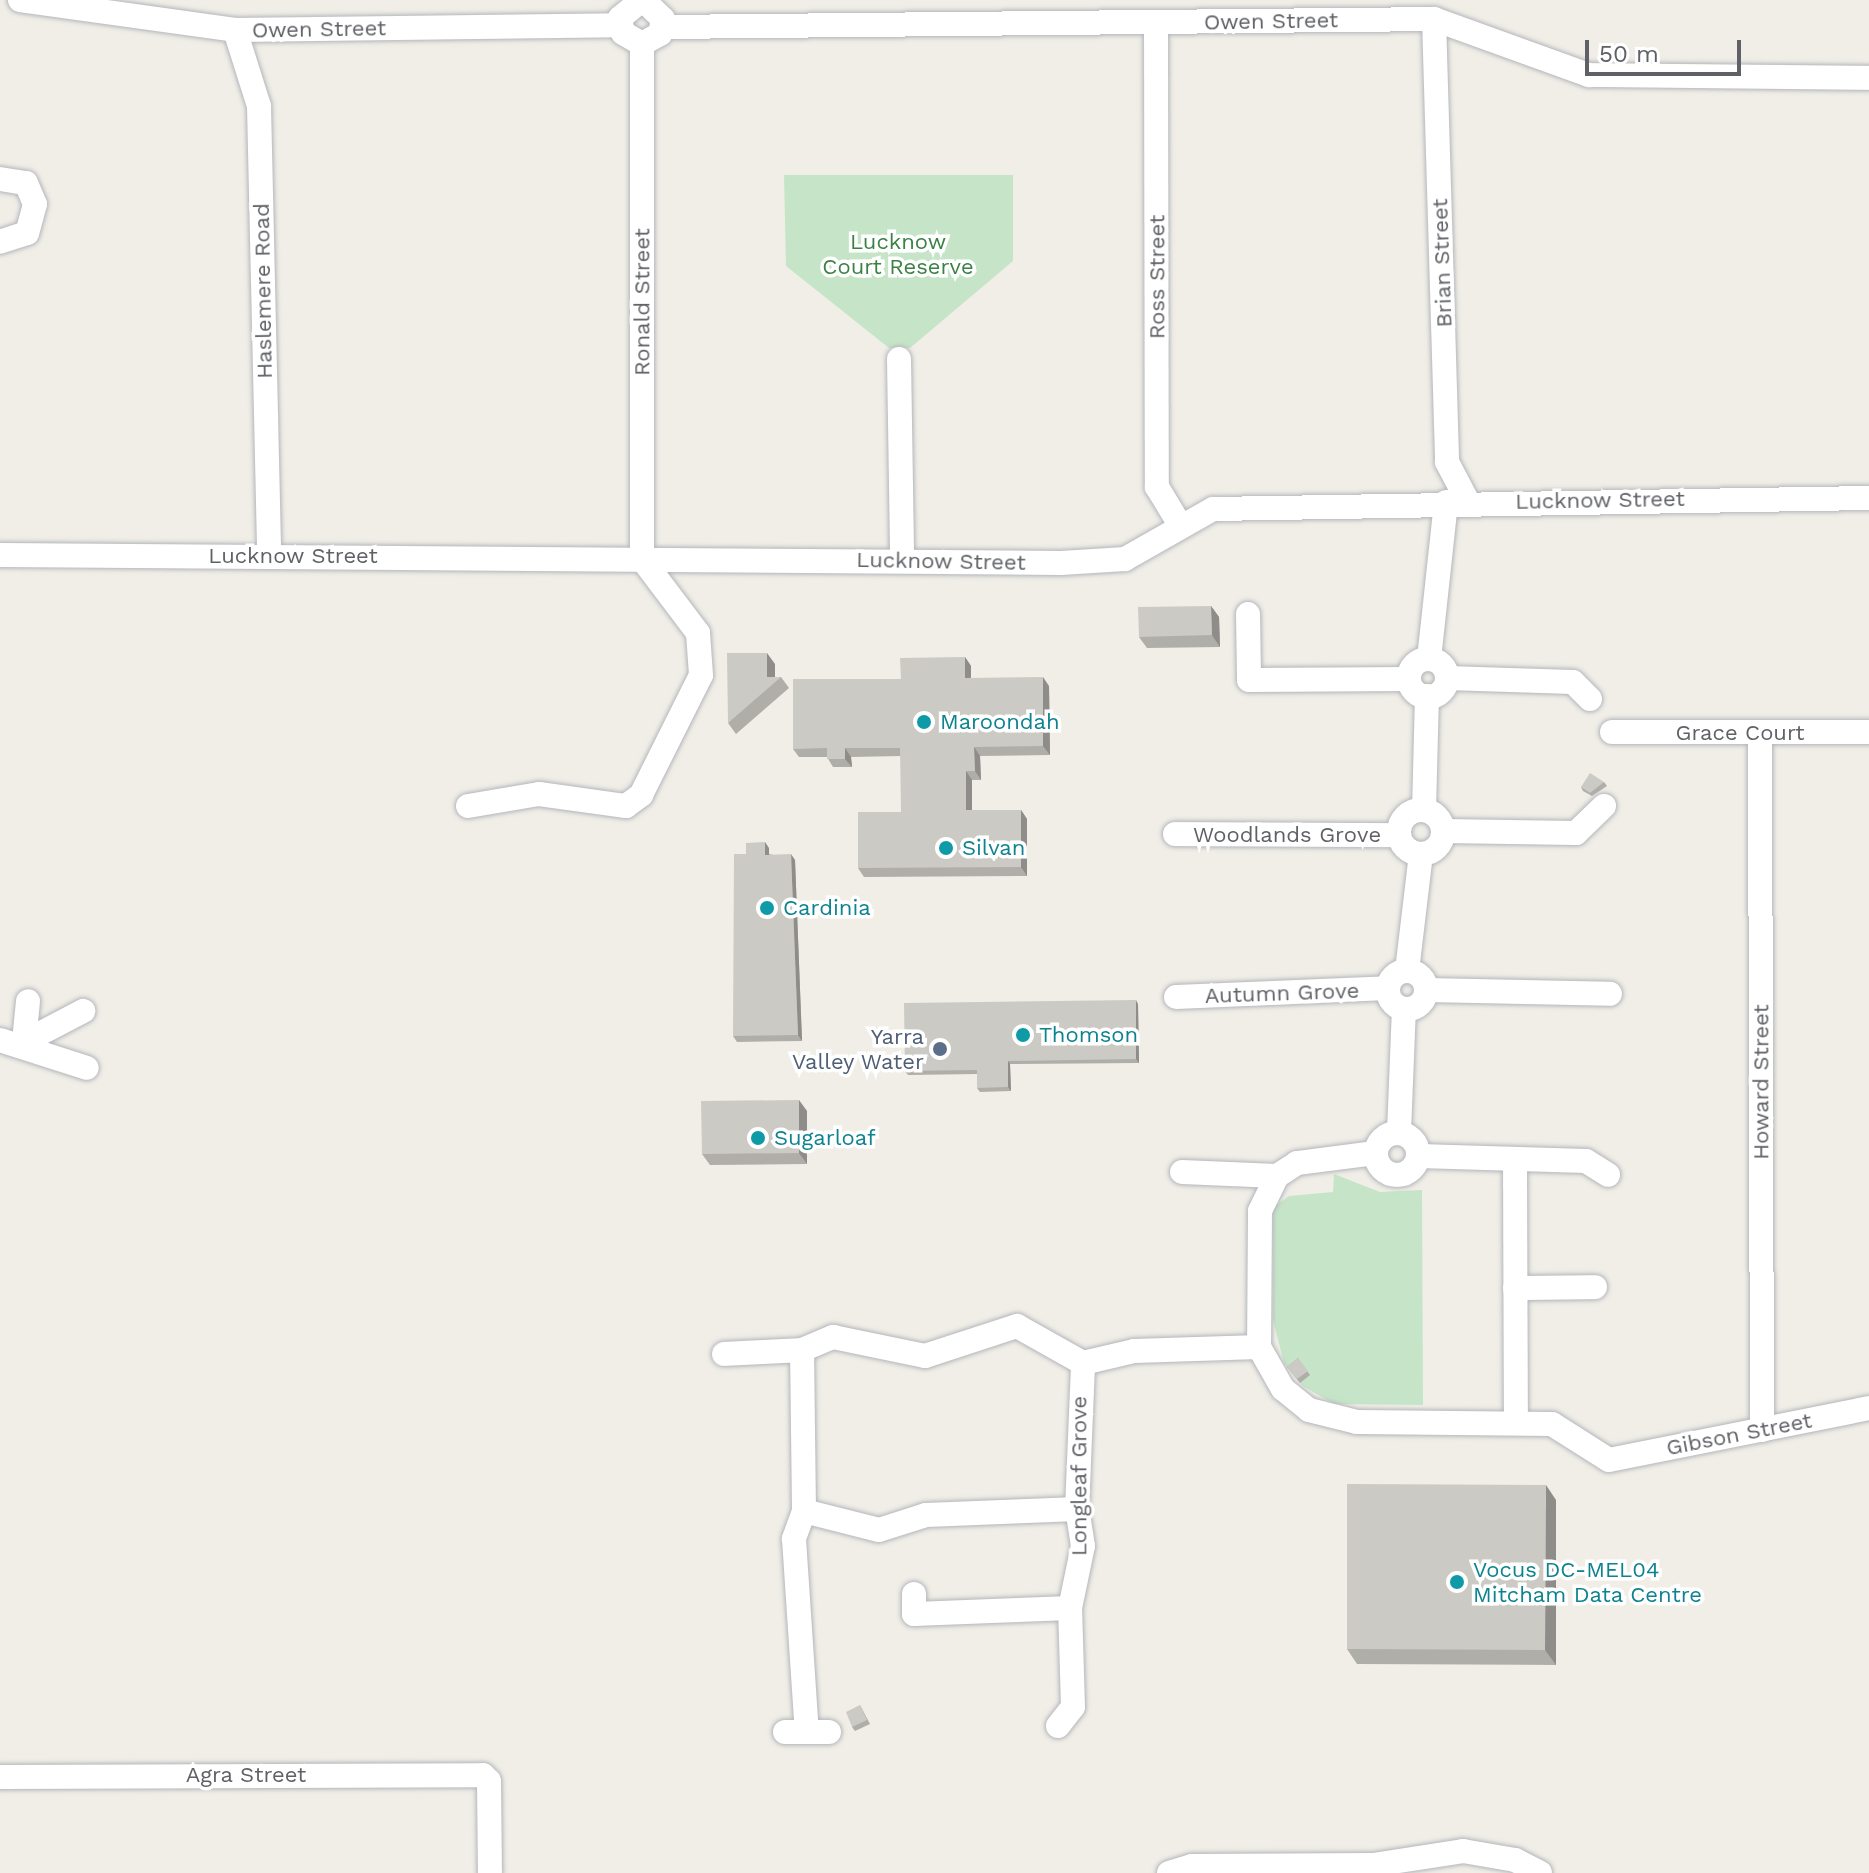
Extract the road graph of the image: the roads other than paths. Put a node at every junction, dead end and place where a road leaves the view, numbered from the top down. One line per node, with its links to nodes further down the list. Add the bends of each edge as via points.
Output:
1 (20, 0): 7 (street, Owen Street)
2 (642, 0): 5 (street, via 627,5); 6 (street, via 661,12)
3 (1434, 19): 4 (street, Owen Street); 9 (street, Owen Street, via 1589,75); 14 (street, Brian Street, via 1447,462)
4 (1156, 22): 6 (street, Owen Street); 15 (street, Ross Street, via 1157,487)
5 (620, 25): 7 (street, Owen Street); 8 (street, via 627,39)
6 (663, 27): 8 (street)
7 (235, 30): 17 (street, Haslemere Road, via 259,106)
8 (642, 44): 18 (street, Ronald Street)
9 (1869, 78)
10 (0, 179): 11 (street, via 26,183 35,204 27,233)
11 (0, 242)
12 (899, 359): 19 (street)
13 (1869, 498): 14 (street, Lucknow Street)
14 (1457, 502): 15 (street, Lucknow Street, via 1213,509); 21 (street)
15 (1180, 525): 19 (street, Lucknow Street, via 1125,559)
16 (0, 555): 17 (street, Lucknow Street)
17 (269, 556): 18 (street, Lucknow Street)
18 (642, 559): 19 (street, Lucknow Street); 29 (street, via 698,633 701,675 641,795 610,809 539,794)
19 (902, 560)
20 (1248, 614): 23 (street, via 1249,680)
21 (1429, 659): 22 (street); 23 (street, via 1412,667)
22 (1447, 678): 24 (street); 25 (street, via 1573,682)
23 (1409, 679): 24 (street)
24 (1427, 696): 31 (street)
25 (1590, 699)
26 (1612, 732): 28 (street, Grace Court)
27 (1869, 732): 28 (street, Grace Court)
28 (1760, 733): 61 (street, Howard Street)
29 (468, 806)
30 (1604, 806): 32 (street, via 1576,833)
31 (1424, 810): 32 (street); 34 (street, via 1403,819)
32 (1443, 831): 35 (street, via 1439,845)
33 (1175, 834): 34 (street, Woodlands Grove)
34 (1399, 835): 35 (street)
35 (1421, 854): 36 (street)
36 (1407, 971): 37 (street); 38 (street)
37 (1388, 988): 40 (street, Autumn Grove); 42 (street)
38 (1426, 990): 39 (street); 42 (street, via 1420,1004)
39 (1610, 994)
40 (1176, 997)
41 (28, 1001): 44 (street)
42 (1404, 1009): 46 (street)
43 (83, 1011): 44 (street)
44 (12, 1041): 45 (street)
45 (87, 1068)
46 (1399, 1132): 47 (street, via 1383,1138); 48 (street, via 1413,1140)
47 (1375, 1153): 48 (street, via 1381,1169 1396,1176 1412,1170); 52 (street, via 1297,1163)
48 (1419, 1156): 49 (street)
49 (1515, 1162): 51 (street, via 1586,1161); 54 (street)
50 (1182, 1172): 52 (street)
51 (1608, 1175)
52 (1277, 1176): 55 (street, via 1260,1211)
53 (1595, 1287): 54 (street)
54 (1515, 1288): 60 (street)
55 (1259, 1347): 58 (street, via 1134,1351); 60 (street, via 1283,1389 1331,1418)
56 (802, 1350): 57 (street); 58 (street, via 833,1337 925,1356 1017,1326); 63 (street)
57 (724, 1354)
58 (1083, 1363): 62 (street, Longleaf Grove)
59 (1869, 1408): 61 (street, Gibson Street)
60 (1516, 1420): 61 (street, Gibson Street, via 1552,1424 1609,1460)
61 (1762, 1430)
62 (1077, 1509): 63 (street, via 926,1515 879,1530); 65 (street, Longleaf Grove, via 1083,1546)
63 (804, 1511): 66 (street, via 794,1552)
64 (914, 1594): 65 (street, via 914,1614)
65 (1070, 1608): 67 (street, Longleaf Grove, via 1073,1707)
66 (806, 1720)
67 (1058, 1726)
68 (0, 1777): 69 (street, Agra Street, via 478,1774 489,1781)
69 (490, 1873)
70 (1169, 1873): 71 (street, via 1192,1866 1373,1865 1463,1851 1515,1860)
71 (1540, 1873)

